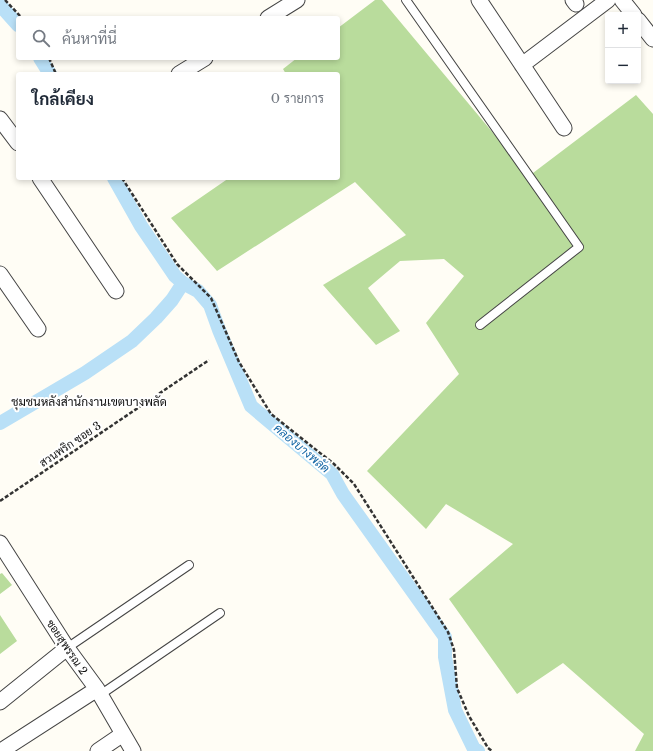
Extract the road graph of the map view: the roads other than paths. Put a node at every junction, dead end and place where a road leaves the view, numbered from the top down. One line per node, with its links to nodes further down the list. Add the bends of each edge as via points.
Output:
1 (297, 0): 7 (street)
2 (406, 0): 19 (lane, via 579,247)
3 (479, 0): 11 (street)
4 (608, 0): 11 (street)
5 (622, 0): 6 (street)
6 (632, 12)
7 (271, 16)
8 (641, 24): 9 (street)
9 (653, 39)
10 (202, 60): 12 (street)
11 (522, 65): 14 (street)
12 (182, 72)
13 (0, 119): 15 (street)
14 (564, 128)
15 (16, 140)
16 (41, 180): 18 (street)
17 (0, 274): 20 (street)
18 (116, 290)
19 (480, 325)
20 (38, 329)
21 (0, 543): 24 (street, ซอยสุพรรณ 2)
22 (189, 565): 24 (lane)
23 (220, 613): 25 (lane)
24 (67, 648): 25 (street, ซอยสุพรรณ 2); 26 (street)
25 (98, 692): 27 (street, ซอยสุพรรณ 2); 28 (street)
26 (0, 702)
27 (123, 734): 29 (street); 30 (street, ซอยสุพรรณ 2)
28 (0, 751)
29 (98, 751)
30 (133, 751)

